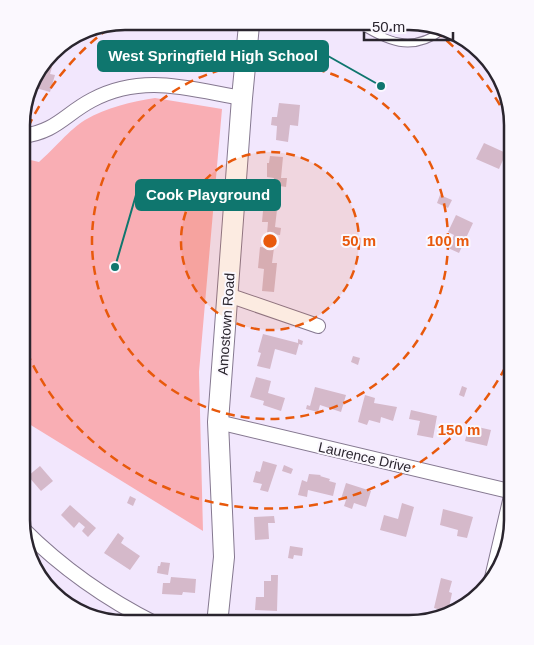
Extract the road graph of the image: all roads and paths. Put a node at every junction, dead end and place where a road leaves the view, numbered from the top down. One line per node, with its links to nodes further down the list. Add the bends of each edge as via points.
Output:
1 (248, 30): 4 (street, Amostown Road)
2 (370, 30): 3 (lane, via 402,44 425,41)
3 (436, 34)
4 (242, 98): 5 (street, via 167,85 126,87 90,101 47,130); 6 (street, Amostown Road)
5 (30, 134)
6 (228, 295): 7 (street); 8 (street, Amostown Road)
7 (318, 326)
8 (218, 422): 9 (street, Laurence Drive); 16 (street, Amostown Road, via 224,557)
9 (504, 490)
10 (504, 527): 12 (street)
11 (31, 536): 13 (street, via 71,570)
12 (497, 554)
13 (132, 610): 14 (lane); 15 (street)
14 (130, 615)
15 (141, 615)
16 (219, 615)

